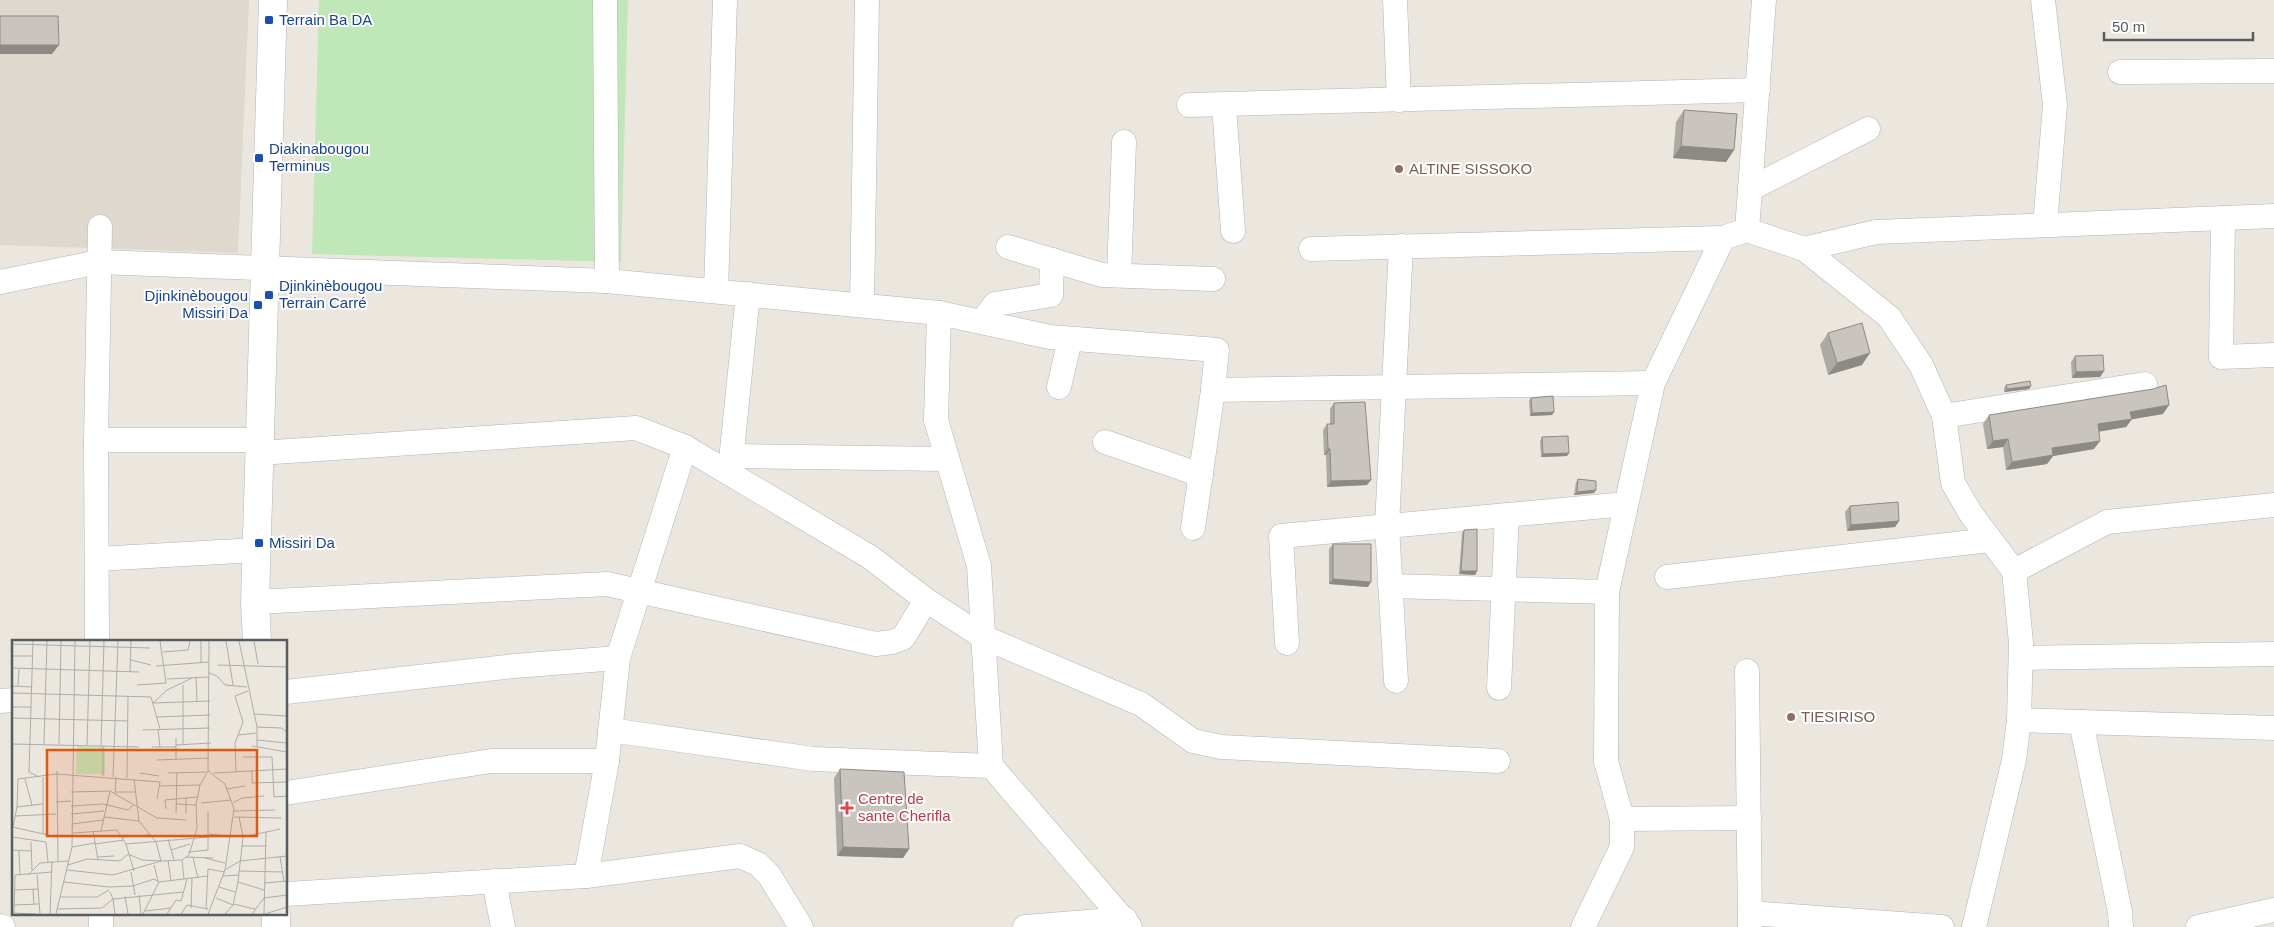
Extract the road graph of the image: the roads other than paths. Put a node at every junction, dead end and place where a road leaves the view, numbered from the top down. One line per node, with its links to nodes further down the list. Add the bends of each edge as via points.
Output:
1 (273, 0): 30 (street)
2 (605, 0): 33 (street)
3 (725, 0): 35 (street)
4 (867, 0): 37 (street)
5 (1395, 0): 11 (street)
6 (1764, 0): 10 (street)
7 (2043, 0): 19 (street, via 2055,105)
8 (2274, 71): 9 (street)
9 (2120, 72)
10 (1758, 90): 11 (street); 16 (street)
11 (1399, 100): 13 (street)
12 (1189, 105): 13 (street)
13 (1224, 105): 22 (street)
14 (1868, 129): 16 (street)
15 (1124, 142): 31 (street)
16 (1750, 189): 21 (street)
17 (2274, 216): 18 (street)
18 (2223, 218): 19 (street); 41 (street, via 2221,357)
19 (2046, 225): 27 (street, via 1876,232)
20 (100, 227): 29 (street)
21 (1747, 230): 23 (street); 27 (street)
22 (1233, 231)
23 (1723, 238): 24 (street); 42 (street)
24 (1401, 246): 26 (street); 45 (street)
25 (1008, 247): 28 (street)
26 (1311, 249)
27 (1804, 249): 47 (street, via 1889,316 1921,365)
28 (1052, 260): 31 (street, via 1102,275); 39 (street, via 1051,295 994,304)
29 (99, 262): 30 (street); 34 (street); 48 (street)
30 (265, 269): 33 (street); 50 (street)
31 (1119, 275): 32 (street)
32 (1214, 279)
33 (607, 281): 35 (street)
34 (0, 282)
35 (716, 291): 36 (street)
36 (748, 294): 37 (street); 53 (street)
37 (862, 305): 38 (street)
38 (939, 312): 39 (street); 52 (street, via 936,420)
39 (982, 322): 40 (street)
40 (1070, 339): 44 (street); 46 (street, via 1217,350)
41 (2274, 355)
42 (1653, 383): 45 (street); 55 (street)
43 (2144, 384): 47 (street)
44 (1059, 387)
45 (1394, 387): 46 (street); 58 (street)
46 (1214, 390): 54 (street)
47 (1944, 416): 60 (street, via 1953,483)
48 (96, 440): 50 (street); 62 (street)
49 (1105, 442): 54 (street)
50 (259, 447): 51 (street, via 636,428); 61 (street)
51 (685, 448): 53 (street); 67 (street)
52 (947, 459): 53 (street); 71 (street, via 979,566)
53 (731, 465): 69 (street, via 870,557)
54 (1201, 475): 59 (street)
55 (1626, 504): 57 (street); 68 (street)
56 (2274, 504): 63 (street, via 2107,522)
57 (1507, 515): 58 (street); 66 (street)
58 (1387, 526): 65 (street); 74 (street, via 1281,536)
59 (1193, 528)
60 (1990, 540): 63 (street); 64 (street)
61 (256, 550): 62 (street); 70 (street)
62 (96, 559): 72 (street)
63 (2014, 572): 77 (street)
64 (1666, 577)
65 (1390, 586): 66 (street); 79 (street)
66 (1504, 589): 68 (street); 80 (street)
67 (639, 592): 69 (street, via 876,644 903,638); 70 (street, via 607,584); 76 (street)
68 (1607, 592): 91 (street, via 1606,762)
69 (926, 600): 71 (street)
70 (255, 602): 73 (street)
71 (983, 637): 87 (street, via 1141,704 1193,741 1221,747); 88 (street)
72 (97, 640)
73 (257, 640)
74 (1287, 643)
75 (2274, 654): 77 (street)
76 (618, 658): 81 (street, via 514,666); 85 (street)
77 (2020, 658): 82 (street)
78 (1747, 671): 90 (street)
79 (1396, 681)
80 (1500, 688)
81 (288, 692)
82 (2019, 720): 83 (street); 107 (street, via 2014,760)
83 (2081, 722): 84 (street); 108 (street)
84 (2274, 728)
85 (610, 730): 86 (street); 88 (street, via 812,758)
86 (607, 761): 89 (street, via 491,761); 92 (street)
87 (1498, 761)
88 (991, 766): 99 (street)
89 (288, 794)
90 (1749, 818): 91 (street); 98 (street)
91 (1622, 819): 105 (street, via 1622,847)
92 (586, 876): 93 (street); 103 (street, via 740,856 758,864 770,875)
93 (494, 881): 94 (street); 102 (street)
94 (288, 894)
95 (2274, 910): 109 (street)
96 (101, 914): 100 (street)
97 (276, 914): 101 (street)
98 (1750, 920): 106 (street)
99 (1128, 923): 104 (street)
100 (101, 927)
101 (276, 927)
102 (503, 927)
103 (800, 927)
104 (1025, 927)
105 (1583, 927)
106 (1942, 927)
107 (1974, 927)
108 (2121, 927)
109 (2198, 927)

